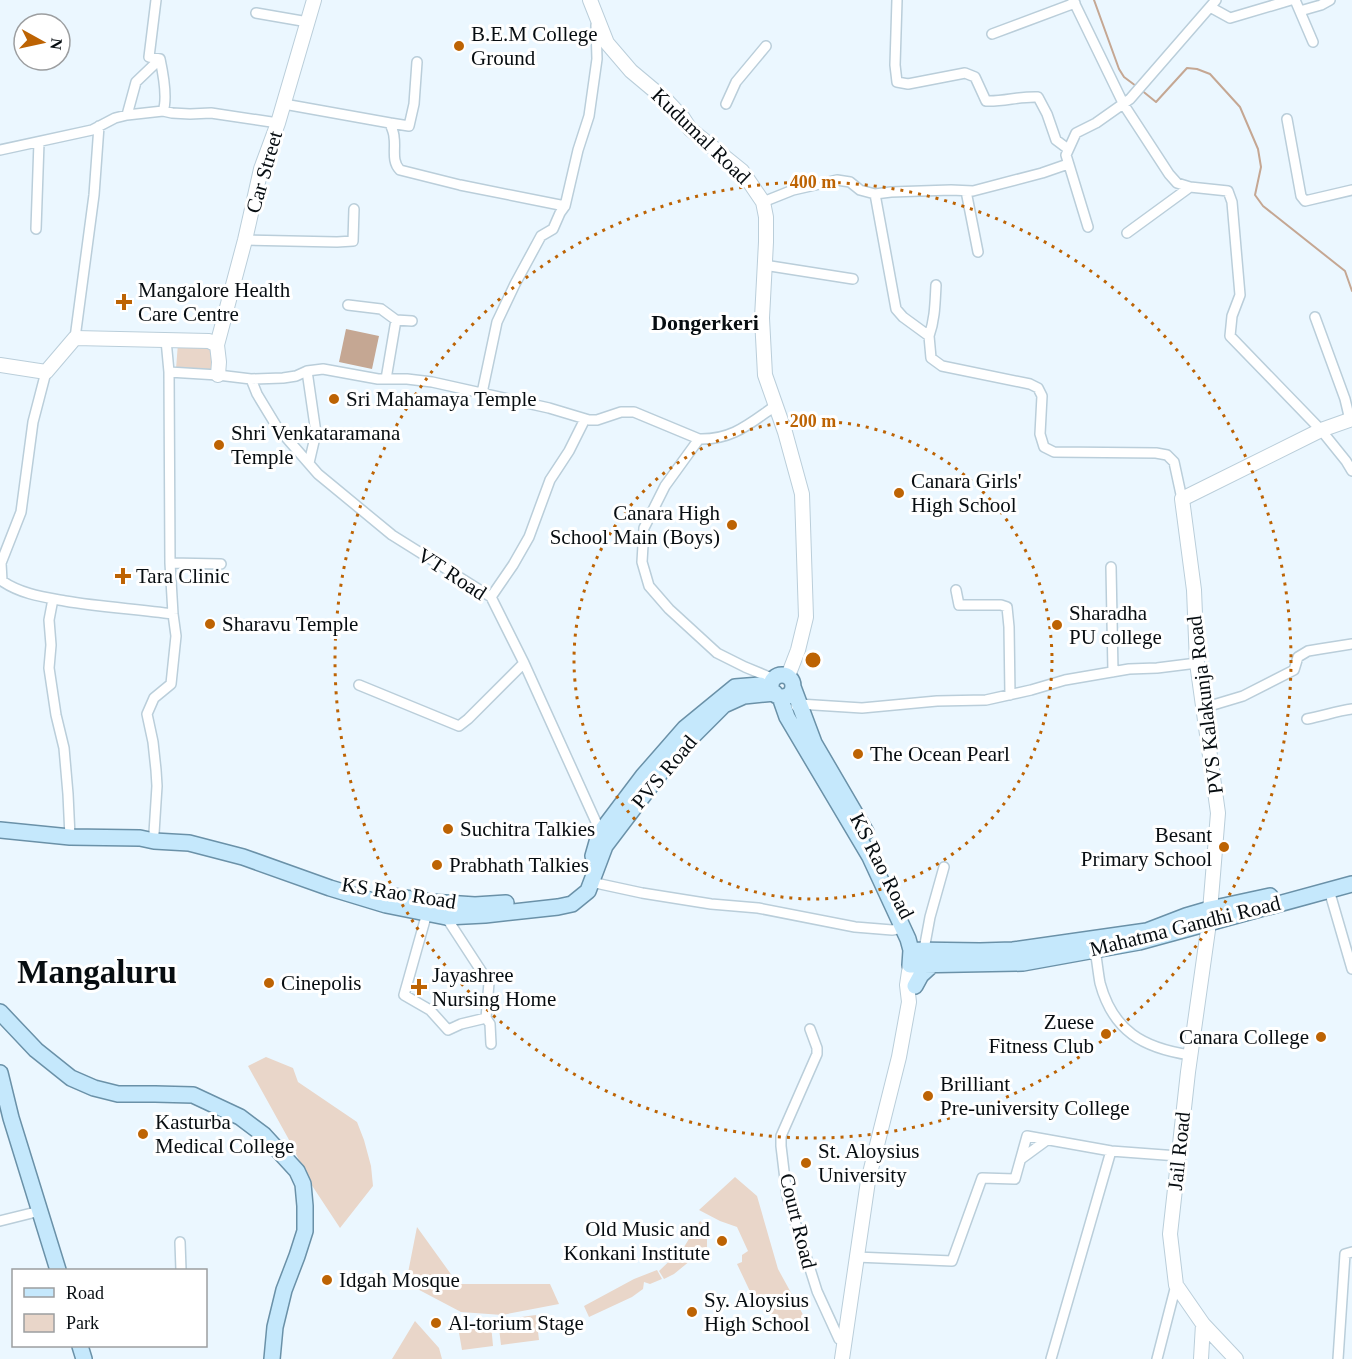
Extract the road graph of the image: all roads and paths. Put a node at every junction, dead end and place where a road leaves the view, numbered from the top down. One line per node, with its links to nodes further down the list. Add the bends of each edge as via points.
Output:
1 (156, 0): 17 (street, via 149,57)
2 (314, 0): 12 (street, Car Street)
3 (590, 0): 11 (street, Kudumal Road)
4 (897, 0): 30 (street, via 897,82 908,84 965,73 975,77 986,101 1038,97 1056,140)
5 (1293, 0): 8 (street, via 1230,18); 9 (street)
6 (1330, 0): 9 (street)
7 (1074, 2): 13 (street); 20 (street)
8 (1213, 4): 20 (street)
9 (1300, 11): 14 (street)
10 (256, 14): 12 (street)
11 (596, 17): 16 (street, Kudumal Road, via 607,43); 18 (street)
12 (308, 22): 21 (street, Car Street)
13 (992, 34)
14 (1312, 42)
15 (766, 46): 22 (street, via 736,82)
16 (620, 58): 18 (street, via 601,55); 37 (street, Kudumal Road, via 668,102 690,129 742,171)
17 (160, 59): 23 (street, via 165,81); 24 (street, via 136,82)
18 (597, 59): 38 (street, via 589,116)
19 (417, 62): 27 (street, via 410,126)
20 (1127, 102): 30 (street, via 1076,133); 33 (street, via 1169,174 1177,183)
21 (284, 104): 26 (street, Car Street); 27 (street)
22 (726, 104)
23 (163, 111): 24 (street); 26 (street)
24 (127, 115): 28 (street)
25 (1287, 119): 34 (street, via 1305,201)
26 (278, 123): 43 (street, Car Street, via 261,169)
27 (390, 123): 38 (street, via 395,162 400,170)
28 (96, 131): 29 (street); 53 (street, via 94,195)
29 (39, 142): 31 (street); 41 (street)
30 (1068, 149): 32 (street)
31 (0, 150)
32 (1068, 164): 35 (street); 40 (street)
33 (1190, 187): 42 (street); 67 (street, via 1228,191 1232,202 1240,295 1230,336)
34 (1352, 190)
35 (966, 192): 36 (street); 44 (street)
36 (875, 194): 37 (street, via 837,180); 52 (street, via 896,309)
37 (763, 202): 45 (street, Kudumal Road)
38 (565, 206): 63 (street, via 553,229 541,236 497,322)
39 (354, 209): 43 (street, via 353,241)
40 (1088, 227)
41 (36, 229)
42 (1127, 233)
43 (245, 240): 55 (street, Car Street)
44 (978, 252)
45 (764, 265): 46 (street); 64 (street, Kudumal Road, via 765,375)
46 (853, 279)
47 (936, 285): 52 (street)
48 (348, 305): 50 (street, via 381,309)
49 (1315, 317): 66 (street)
50 (396, 320): 51 (street); 61 (street)
51 (412, 321)
52 (929, 336): 71 (street, PVS Kalakunja Road, via 931,358 942,366 1038,388 1042,396 1040,434 1044,447 1054,452 1167,455 1174,462)
53 (75, 338): 54 (street); 58 (street)
54 (166, 340): 55 (street, via 209,341); 59 (street)
55 (217, 345): 60 (street, Car Street)
56 (0, 365): 58 (street)
57 (308, 371): 61 (street, via 323,369); 62 (street, via 296,376); 69 (street, via 316,433)
58 (46, 372): 75 (street, via 33,422 21,512 1,563)
59 (169, 372): 60 (street); 72 (street)
60 (218, 375): 62 (street)
61 (386, 379): 63 (street, via 432,382)
62 (251, 380): 69 (street, VT Road, via 277,427)
63 (482, 393): 65 (street)
64 (775, 406): 68 (street, via 728,436); 85 (street, Kudumal Road, via 802,494 806,617 798,650)
65 (585, 419): 68 (street, via 634,412); 77 (street, via 550,480 529,537)
66 (1351, 419): 67 (street)
67 (1321, 430): 70 (street); 71 (street)
68 (699, 439): 85 (street, via 665,486 644,528 642,562 649,586 717,653)
69 (309, 464): 77 (street, VT Road, via 392,535)
70 (1352, 471)
71 (1182, 499): 82 (street, PVS Kalakunja Road, via 1194,591)
72 (170, 563): 73 (street); 79 (street)
73 (221, 564)
74 (1111, 567): 83 (street)
75 (1, 582): 78 (street)
76 (956, 590): 86 (street, via 959,605 1007,607)
77 (491, 597): 81 (street, VT Road)
78 (53, 599): 79 (street); 93 (street, via 49,668 63,748)
79 (173, 614): 94 (street, via 176,636 171,684 154,698 147,714 156,770)
80 (1352, 644): 88 (street, via 1302,654 1294,670 1269,684)
81 (524, 663): 84 (street, via 459,726); 95 (street, VT Road)
82 (1197, 663): 83 (street); 88 (street, PVS Kalakunja Road)
83 (1113, 672): 86 (street)
84 (359, 686)
85 (781, 690): 87 (main road, KS Rao Road); 95 (main road, PVS Road, via 744,696 724,705 674,755); 104 (main road, KS Rao Road, via 787,717)
86 (1010, 695): 87 (street, via 862,708)
87 (799, 704): 104 (main road, KS Rao Road, via 814,743 884,864)
88 (1203, 708): 103 (street, PVS Kalakunja Road, via 1218,813)
89 (1352, 709): 90 (street)
90 (1307, 719)
91 (0, 821): 93 (main road, KS Rao Road)
92 (0, 830): 93 (main road)
93 (70, 832): 94 (main road, KS Rao Road); 102 (main road, via 189,843 386,905)
94 (154, 833): 101 (main road, KS Rao Road, via 230,846 332,882 430,902)
95 (604, 838): 99 (main road, PVS Road, via 605,846); 101 (main road, KS Rao Road, via 583,880 568,896)
96 (944, 867): 106 (street)
97 (1352, 874): 103 (main road, Mahatma Gandhi Road)
98 (1352, 884): 100 (main road, Mahatma Gandhi Road)
99 (589, 887): 101 (main road, via 572,904 558,907 485,915); 104 (street, via 758,908 855,927 892,930)
100 (1329, 890): 103 (main road, Mahatma Gandhi Road); 107 (street)
101 (446, 910): 102 (main road); 111 (street, via 489,983)
102 (427, 913): 111 (street, via 404,995 430,1010 448,1030)
103 (1210, 916): 105 (main road, Mahatma Gandhi Road, via 1139,942); 106 (main road, Mahatma Gandhi Road, via 1186,916 1147,931 1013,950); 115 (street, Jail Road)
104 (902, 917): 106 (main road, KS Rao Road, via 909,939)
105 (1095, 950): 106 (main road, Mahatma Gandhi Road, via 1023,963); 115 (street, via 1100,983 1121,1025 1155,1047)
106 (923, 953): 108 (main road, via 921,975); 109 (street, via 908,985)
107 (1352, 969)
108 (915, 986): 109 (street)
109 (909, 1002): 126 (street, via 868,1181)
110 (0, 1012): 112 (main road)
111 (486, 1018): 114 (street)
112 (6, 1024): 133 (main road, via 71,1078 94,1088 118,1094 193,1095 240,1117 264,1135 297,1171 303,1184 305,1232 284,1290)
113 (810, 1029): 131 (street, Court Road, via 817,1054 781,1136 781,1146 788,1196 817,1291)
114 (491, 1044)
115 (1190, 1055): 120 (street, Jail Road)
116 (0, 1073): 117 (main road)
117 (6, 1118): 122 (main road)
118 (1047, 1140): 119 (street); 121 (street); 121 (street, via 1027,1136)
119 (1111, 1151): 120 (street); 134 (street)
120 (1178, 1156): 129 (street, Jail Road, via 1170,1234)
121 (1021, 1159): 126 (street, via 1016,1179 982,1178 952,1261)
122 (40, 1211): 123 (street); 127 (main road)
123 (0, 1221)
124 (180, 1242): 128 (street)
125 (1352, 1252): 137 (street, via 1345,1254)
126 (856, 1257): 131 (street)
127 (58, 1269)
128 (181, 1269)
129 (1176, 1285): 130 (street, Jail Road); 135 (street)
130 (1203, 1324): 132 (street, Jail Road); 136 (street)
131 (841, 1350)
132 (1231, 1354): 136 (street, via 1220,1347 1209,1348)
133 (272, 1359)
134 (1051, 1359)
135 (1157, 1359)
136 (1201, 1359)
137 (1338, 1359)

